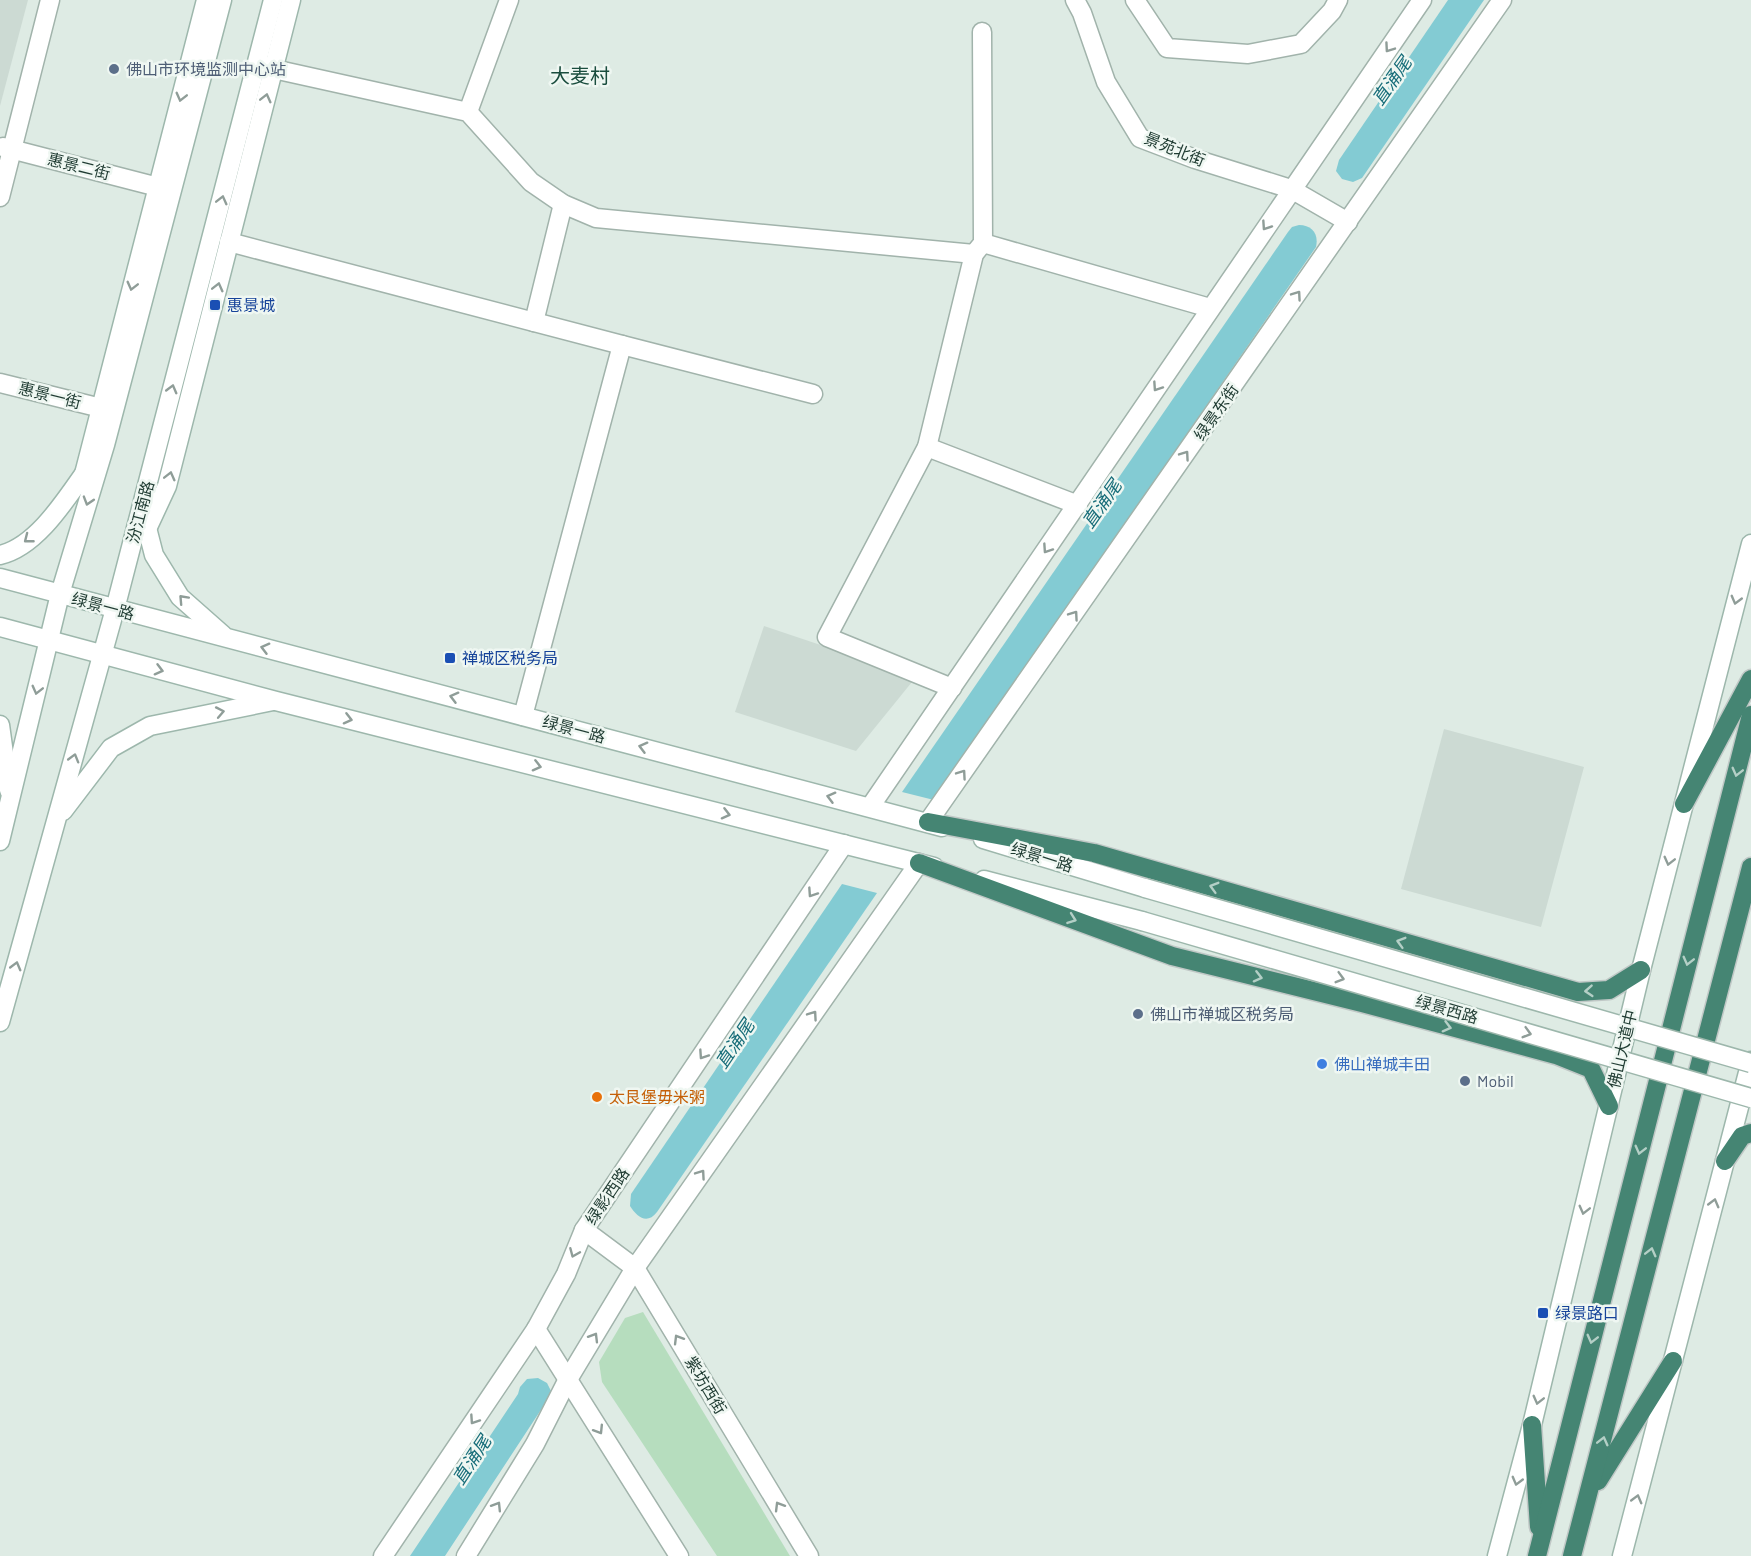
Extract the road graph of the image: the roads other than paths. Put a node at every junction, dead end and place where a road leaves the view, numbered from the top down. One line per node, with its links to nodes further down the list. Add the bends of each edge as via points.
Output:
1 (50, 0): 16 (main road)
2 (206, 0): 14 (main road)
3 (222, 0): 14 (main road)
4 (273, 0): 13 (main road, 汾江南路)
5 (291, 0): 13 (main road)
6 (509, 0): 15 (main road)
7 (1074, 0): 18 (main road, 景苑北街, via 1082,12 1106,82 1140,138)
8 (1135, 0): 9 (main road, via 1167,48 1248,54 1301,44)
9 (1338, 0)
10 (1422, 0): 18 (main road, one-way to 18)
11 (1502, 0): 21 (main road, 绿景东街)
12 (982, 32): 23 (main road)
13 (264, 67): 15 (main road); 22 (main road, one-way to 13); 34 (main road, 汾江南路, one-way to 13)
14 (194, 76): 17 (main road, one-way to 17); 30 (main road)
15 (468, 112): 20 (main road, via 531,182)
16 (6, 148): 17 (main road, 惠景二街); 19 (main road)
17 (158, 187): 29 (main road, one-way to 29)
18 (1291, 189): 21 (main road, 景苑北街); 24 (main road, one-way to 24)
19 (0, 197)
20 (562, 204): 23 (main road, via 596,218); 25 (main road)
21 (1348, 222): 56 (main road, 绿景东街, one-way to 21)
22 (229, 242): 25 (main road); 35 (main road, one-way to 22, via 167,486)
23 (979, 249): 24 (main road); 31 (main road)
24 (1210, 308): 33 (main road, one-way to 33)
25 (534, 322): 26 (main road)
26 (622, 345): 28 (main road); 49 (main road)
27 (0, 383): 29 (main road, 惠景一街)
28 (813, 394)
29 (101, 408): 32 (main road)
30 (105, 446): 32 (main road); 39 (main road, one-way to 39)
31 (927, 447): 33 (main road); 46 (main road, via 827,637)
32 (84, 474): 37 (main road, one-way to 37, via 44,527 11,552)
33 (1078, 505): 46 (main road, one-way to 46)
34 (142, 506): 35 (main road); 40 (main road, 汾江南路)
35 (147, 529): 42 (main road, one-way to 35, via 180,597 154,555)
36 (1751, 544): 53 (main road, 佛山大道中, one-way to 53)
37 (0, 555)
38 (0, 578): 39 (main road, 绿景一路)
39 (60, 594): 40 (main road, 绿景一路); 43 (main road)
40 (115, 609): 42 (main road, 绿景一路); 44 (main road, 汾江南路)
41 (0, 627): 43 (main road)
42 (227, 638): 49 (main road, 绿景一路, one-way to 42)
43 (49, 640): 44 (main road); 52 (main road, one-way to 52)
44 (102, 655): 47 (main road, one-way to 47); 55 (main road, 汾江南路, one-way to 44)
45 (1751, 679): 53 (highway)
46 (952, 688): 54 (main road)
47 (276, 700): 55 (main road, one-way to 47, via 111,748 150,726); 58 (main road, one-way to 58)
48 (1751, 715): 76 (highway, one-way to 76)
49 (523, 716): 54 (main road, 绿景一路, one-way to 49)
50 (0, 725): 51 (main road)
51 (2, 758): 52 (main road)
52 (10, 804): 57 (main road)
53 (1683, 804): 62 (main road, 佛山大道中, one-way to 62)
54 (870, 807): 56 (main road, 绿景一路)
55 (57, 819): 63 (main road, 汾江南路, one-way to 55)
56 (928, 822): 61 (main road, 绿景一路); 62 (highway, one-way to 56, via 1609,990 1578,992 1094,853)
57 (0, 841)
58 (844, 844): 59 (main road); 69 (main road, 绿影西路, one-way to 69)
59 (919, 863): 65 (main road, 绿景西路, one-way to 65, bridge, via 1142,921); 66 (highway, one-way to 66, via 1172,956 1556,1056 1591,1069); 70 (main road, one-way to 59)
60 (1751, 867): 75 (highway, one-way to 60)
61 (1145, 888): 64 (main road, 绿景西路, bridge)
62 (1641, 970): 66 (main road, 佛山大道中)
63 (0, 1022)
64 (1751, 1062): 68 (main road)
65 (1751, 1098)
66 (1609, 1106): 74 (main road, 佛山大道中, one-way to 74)
67 (1751, 1133): 68 (highway, via 1742,1136)
68 (1725, 1161): 72 (main road, one-way to 68)
69 (584, 1230): 70 (main road, 紫坊西街); 71 (main road, 绿影西路, one-way to 71)
70 (636, 1268): 73 (main road, one-way to 70); 80 (main road, 紫坊西街, one-way to 70)
71 (536, 1329): 73 (main road); 77 (main road, 绿影西路, one-way to 77)
72 (1673, 1361): 75 (highway); 83 (main road, one-way to 72)
73 (567, 1381): 78 (main road, one-way to 73, via 535,1444); 79 (main road, one-way to 79)
74 (1532, 1425): 76 (highway); 81 (main road, 佛山大道中, one-way to 81)
75 (1588, 1497): 82 (highway)
76 (1538, 1550)
77 (383, 1556)
78 (466, 1556)
79 (679, 1556)
80 (809, 1556)
81 (1497, 1556)
82 (1572, 1556)
83 (1622, 1556)

